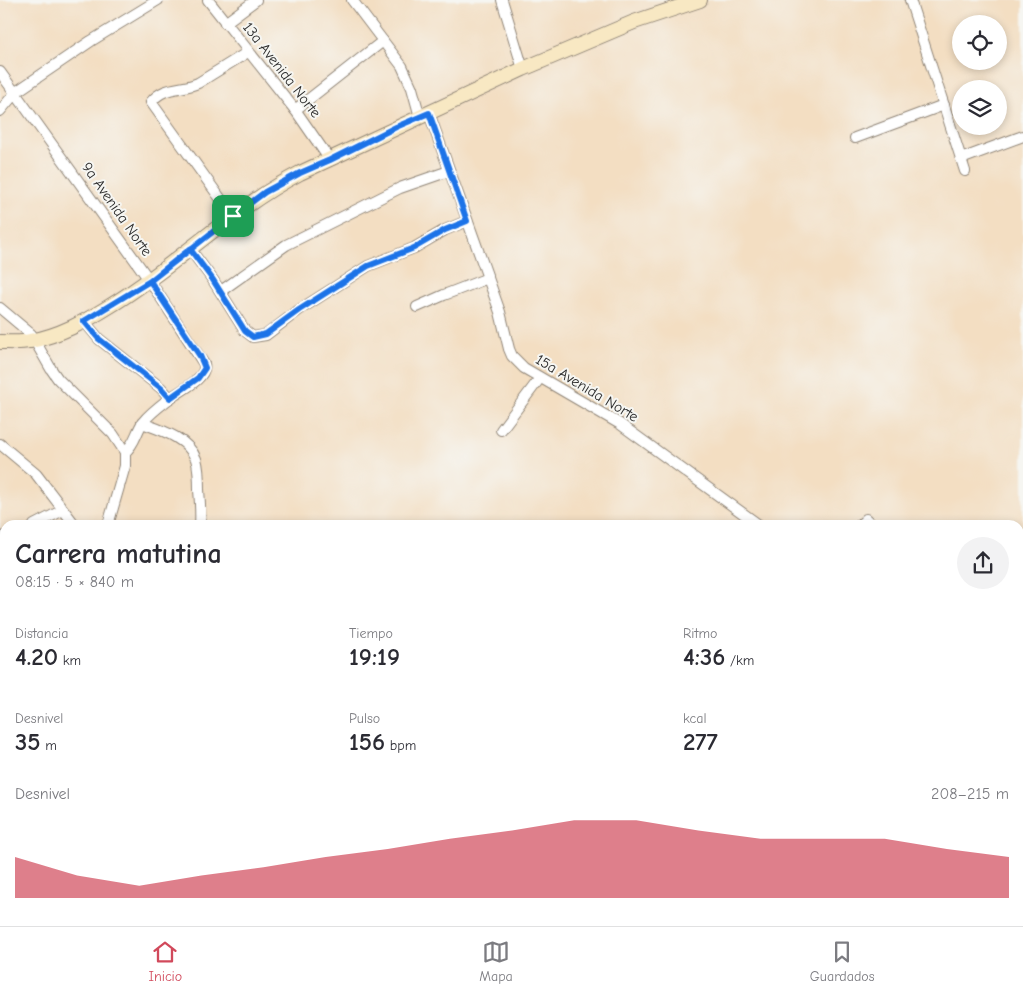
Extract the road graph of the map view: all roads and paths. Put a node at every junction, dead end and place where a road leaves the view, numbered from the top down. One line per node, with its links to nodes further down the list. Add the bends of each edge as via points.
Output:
1 (158, 0): 13 (street)
2 (208, 0): 8 (street, 13a Avenida Norte)
3 (256, 0): 8 (street)
4 (352, 0): 9 (street, 15a Avenida Norte)
5 (502, 0): 11 (street)
6 (700, 0): 11 (street, via 634,22)
7 (910, 0): 14 (street)
8 (225, 23): 10 (street, 13a Avenida Norte)
9 (383, 41): 15 (street); 17 (street, 15a Avenida Norte, via 402,66)
10 (248, 52): 15 (street, 13a Avenida Norte); 24 (street, via 198,83 164,91 151,102)
11 (523, 69): 17 (street)
12 (0, 72): 13 (street, 9a Avenida Norte)
13 (16, 92): 16 (street); 28 (street, 9a Avenida Norte)
14 (944, 106): 19 (street); 20 (street)
15 (295, 110): 21 (street, 13a Avenida Norte)
16 (0, 111)
17 (424, 115): 21 (street); 22 (street, 15a Avenida Norte)
18 (1023, 136): 20 (street)
19 (855, 138)
20 (961, 159): 23 (street)
21 (330, 160): 24 (street, via 282,182)
22 (449, 171): 25 (street, 15a Avenida Norte); 29 (street, via 400,188 286,245)
23 (964, 171)
24 (233, 216): 26 (street)
25 (467, 221): 27 (street, 15a Avenida Norte); 29 (street, via 414,248 368,266 262,336 253,337 245,331)
26 (190, 249): 28 (street); 29 (street)
27 (488, 278): 30 (street); 35 (street, 15a Avenida Norte, via 512,356)
28 (150, 281): 32 (street); 36 (street, 9a Avenida Norte, via 205,368 198,378)
29 (220, 291)
30 (417, 307)
31 (0, 308): 33 (street)
32 (84, 321): 33 (street); 36 (street, via 99,339)
33 (35, 340): 34 (street); 40 (street, via 58,379 113,434)
34 (0, 342)
35 (540, 378): 38 (street); 46 (street, 15a Avenida Norte, via 620,424)
36 (170, 398): 37 (street)
37 (142, 423): 40 (street, via 132,445); 45 (street, via 166,432 186,446 197,461)
38 (501, 430)
39 (0, 444): 41 (street, via 36,474)
40 (124, 452): 44 (street, via 125,466)
41 (62, 510): 42 (street); 43 (street)
42 (43, 520)
43 (71, 520)
44 (109, 520)
45 (200, 520)
46 (752, 520)

